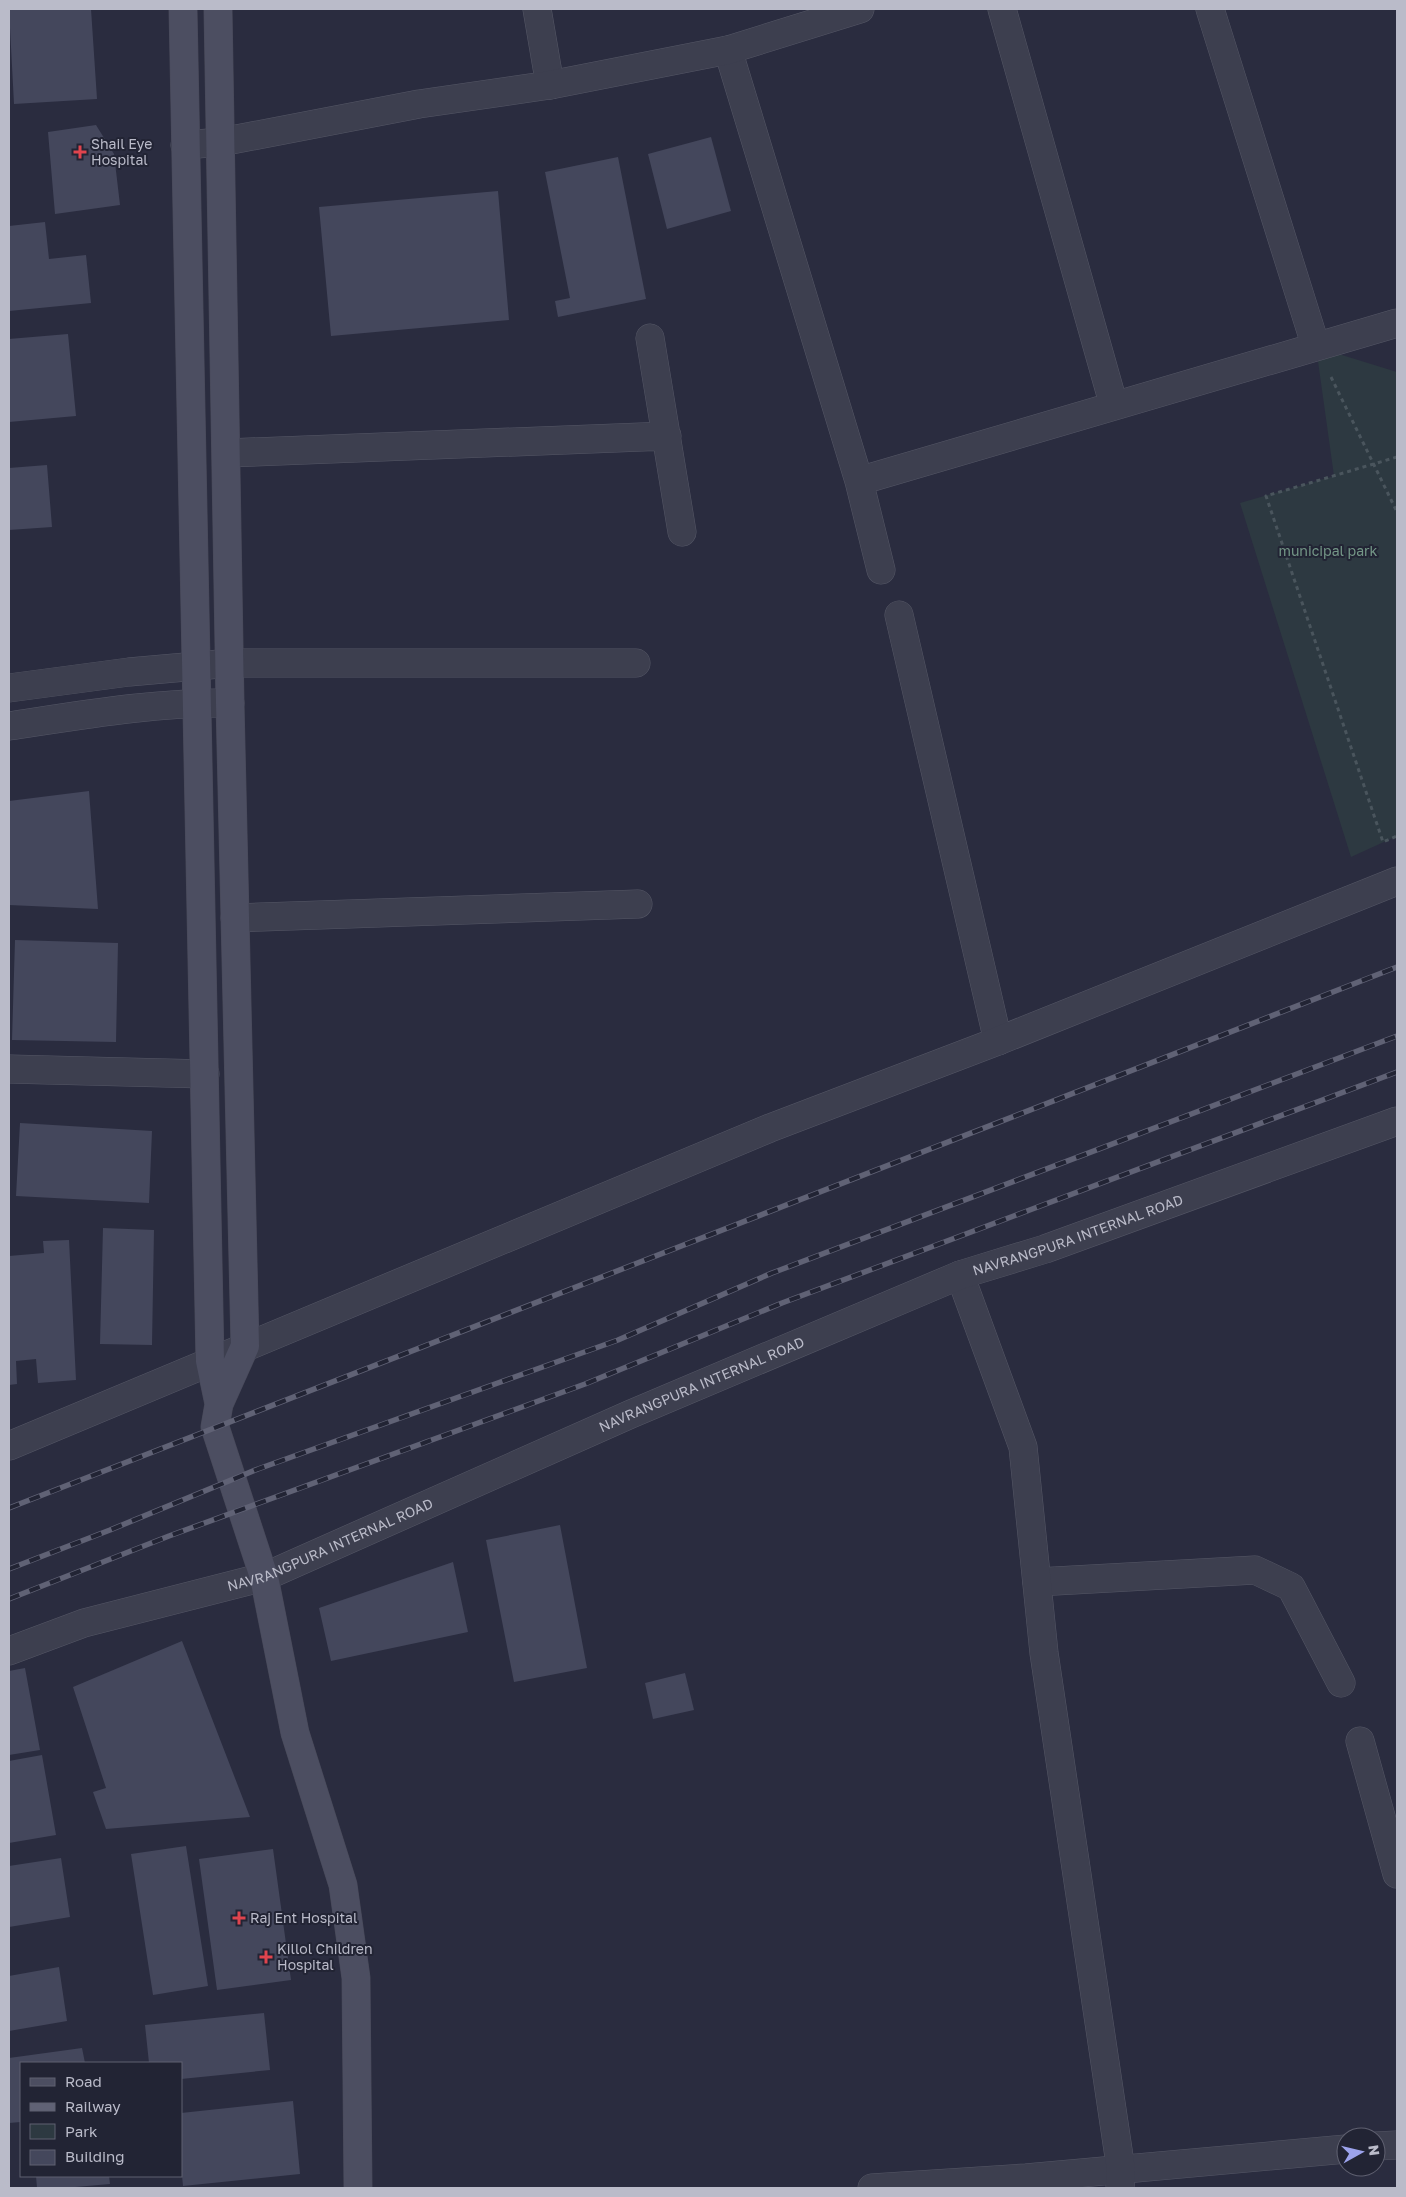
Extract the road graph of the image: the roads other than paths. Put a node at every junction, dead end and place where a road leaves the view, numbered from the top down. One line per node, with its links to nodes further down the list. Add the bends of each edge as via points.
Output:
1 (183, 9): 10 (main road)
2 (218, 9): 9 (main road)
3 (537, 9): 8 (street)
4 (860, 9): 7 (street)
5 (1002, 9): 14 (street)
6 (1210, 9): 13 (street)
7 (728, 50): 8 (street); 17 (street)
8 (550, 84): 9 (street, via 418,104)
9 (221, 142): 10 (street); 16 (main road)
10 (185, 145): 23 (main road)
11 (1397, 323): 13 (street)
12 (650, 338): 15 (street)
13 (1316, 347): 14 (street)
14 (1114, 406): 17 (street)
15 (667, 436): 16 (street); 18 (street)
16 (227, 453): 21 (main road)
17 (859, 482): 19 (street)
18 (682, 532)
19 (881, 570)
20 (900, 615): 31 (street)
21 (231, 663): 22 (street); 23 (street); 26 (main road)
22 (636, 664)
23 (195, 665): 24 (street); 25 (main road)
24 (9, 688)
25 (198, 702): 26 (street); 27 (street); 33 (main road)
26 (230, 703): 30 (main road)
27 (9, 726)
28 (1397, 881): 31 (street)
29 (638, 904): 30 (street)
30 (236, 918): 36 (main road)
31 (998, 1041): 36 (street, via 770,1128)
32 (9, 1069): 33 (street)
33 (205, 1074): 37 (main road)
34 (1397, 1121): 35 (street, NAVRANGPURA INTERNAL ROAD, via 1045,1249)
35 (960, 1275): 40 (street, NAVRANGPURA INTERNAL ROAD, via 631,1414); 41 (street, via 1022,1446)
36 (245, 1346): 37 (street); 38 (main road)
37 (210, 1361): 38 (main road); 39 (street)
38 (219, 1404): 40 (main road, via 215,1427)
39 (9, 1446)
40 (264, 1577): 42 (street, NAVRANGPURA INTERNAL ROAD, via 84,1623); 48 (main road, via 295,1733 343,1885 356,1978)
41 (1037, 1582): 43 (street, via 1255,1570 1291,1587); 47 (street, via 1044,1653)
42 (9, 1651)
43 (1341, 1683)
44 (1360, 1741): 45 (street)
45 (1397, 1874)
46 (1336, 2149): 47 (street)
47 (1121, 2179): 49 (street, via 1026,2178)
48 (358, 2188)
49 (872, 2188)

